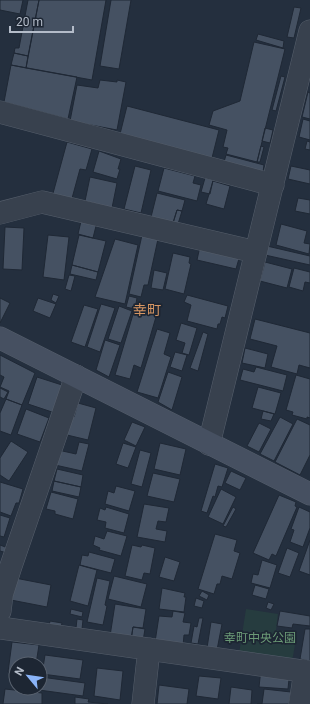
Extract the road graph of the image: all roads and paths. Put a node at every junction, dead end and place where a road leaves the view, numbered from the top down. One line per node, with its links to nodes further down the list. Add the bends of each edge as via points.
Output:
1 (310, 32): 3 (street)
2 (0, 112): 3 (street)
3 (273, 185): 5 (street)
4 (0, 213): 5 (street, via 42,202)
5 (256, 252): 8 (street)
6 (0, 338): 7 (street)
7 (76, 376): 8 (street); 10 (street, via 11,566 2,594)
8 (209, 444): 9 (street)
9 (310, 494)
10 (0, 611)
11 (0, 628): 12 (street)
12 (149, 649): 13 (street); 14 (street)
13 (308, 671): 15 (street)
14 (143, 704)
15 (300, 704)

